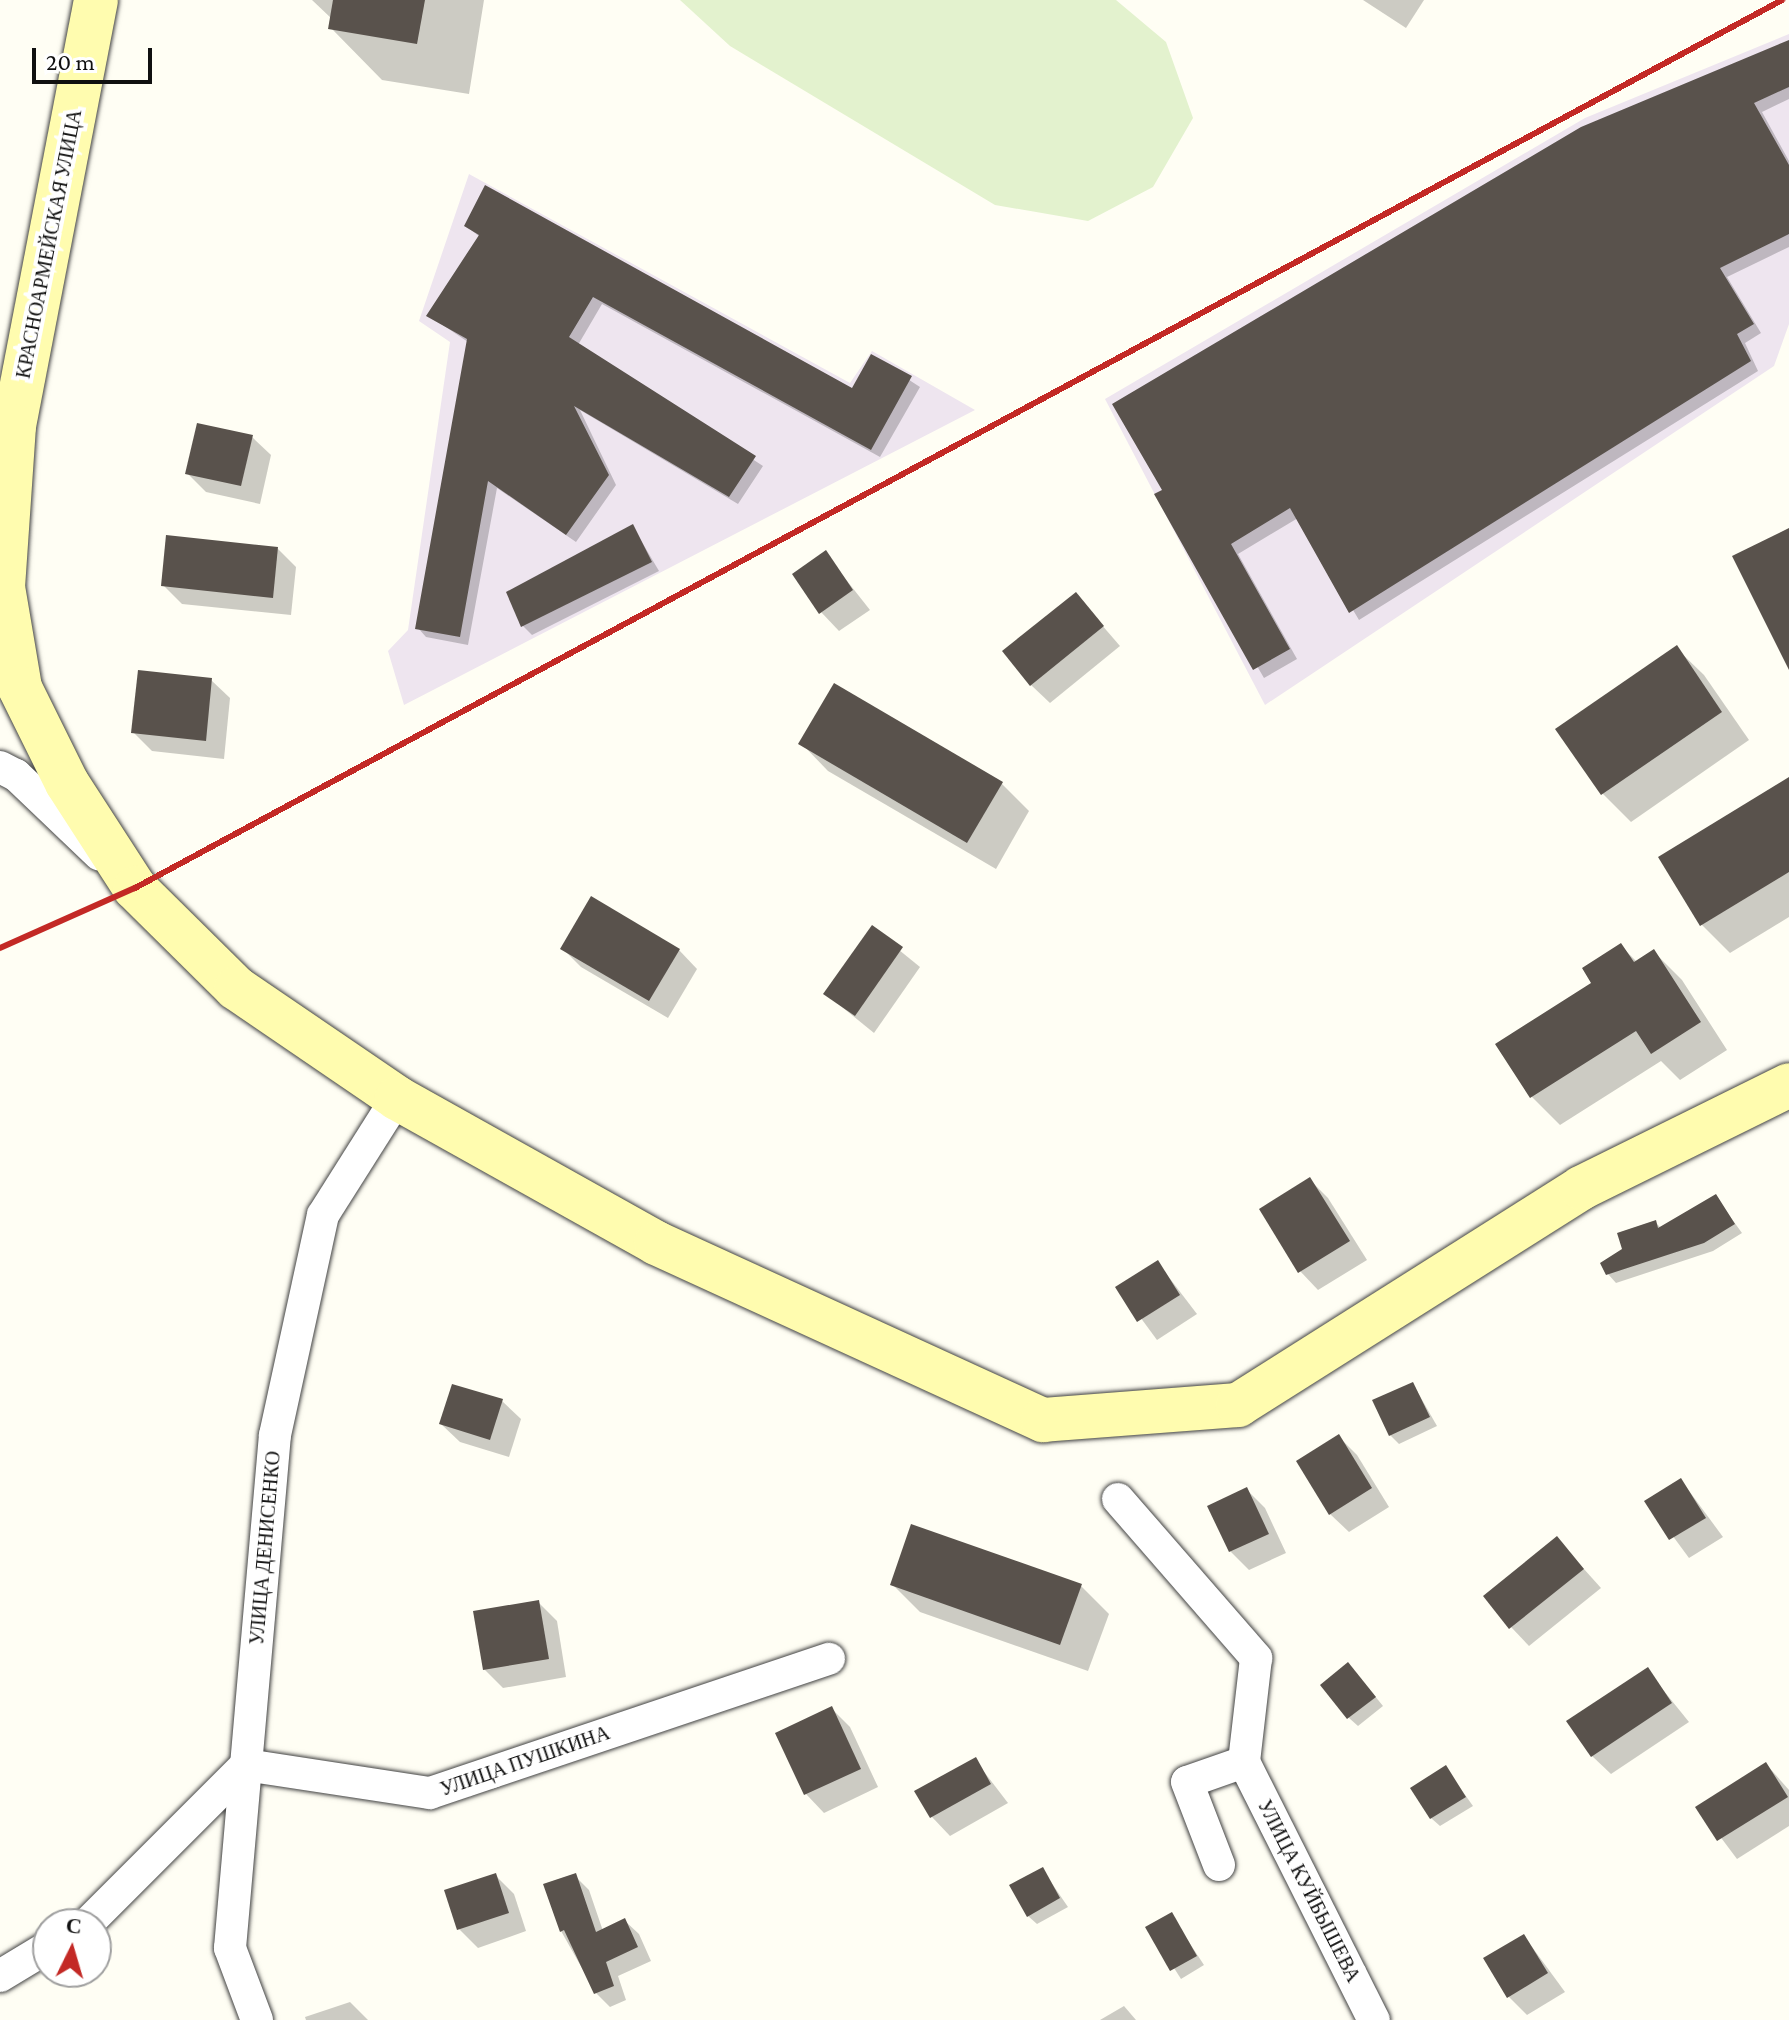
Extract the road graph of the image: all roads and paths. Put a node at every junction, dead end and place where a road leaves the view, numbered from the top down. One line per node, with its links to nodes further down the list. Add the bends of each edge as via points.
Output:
1 (96, 0): 3 (street, КРАСНОАРМЕЙСКАЯ УЛИЦА, via 14,426 3,587 20,688 67,783)
2 (0, 767): 3 (street, via 16,775)
3 (135, 888): 5 (street, КРАСНОАРМЕЙСКАЯ УЛИЦА, via 236,988)
4 (1789, 1085): 5 (street, КРАСНОАРМЕЙСКАЯ УЛИЦА, via 1581,1188 1238,1405 1043,1420 656,1243)
5 (397, 1098): 9 (street, УЛИЦА ДЕНИСЕНКО, via 323,1215 297,1319 275,1435)
6 (1118, 1499): 8 (street, via 1256,1658)
7 (829, 1659): 9 (street, УЛИЦА ПУШКИНА, via 430,1793)
8 (1244, 1762): 10 (street, via 1187,1782); 15 (street, УЛИЦА КУЙБЫШЕВА)
9 (246, 1765): 11 (street); 14 (street, УЛИЦА ДЕНИСЕНКО, via 230,1948)
10 (1219, 1865)
11 (103, 1908)
12 (32, 1957): 13 (street)
13 (0, 1976)
14 (257, 2020)
15 (1374, 2020)

